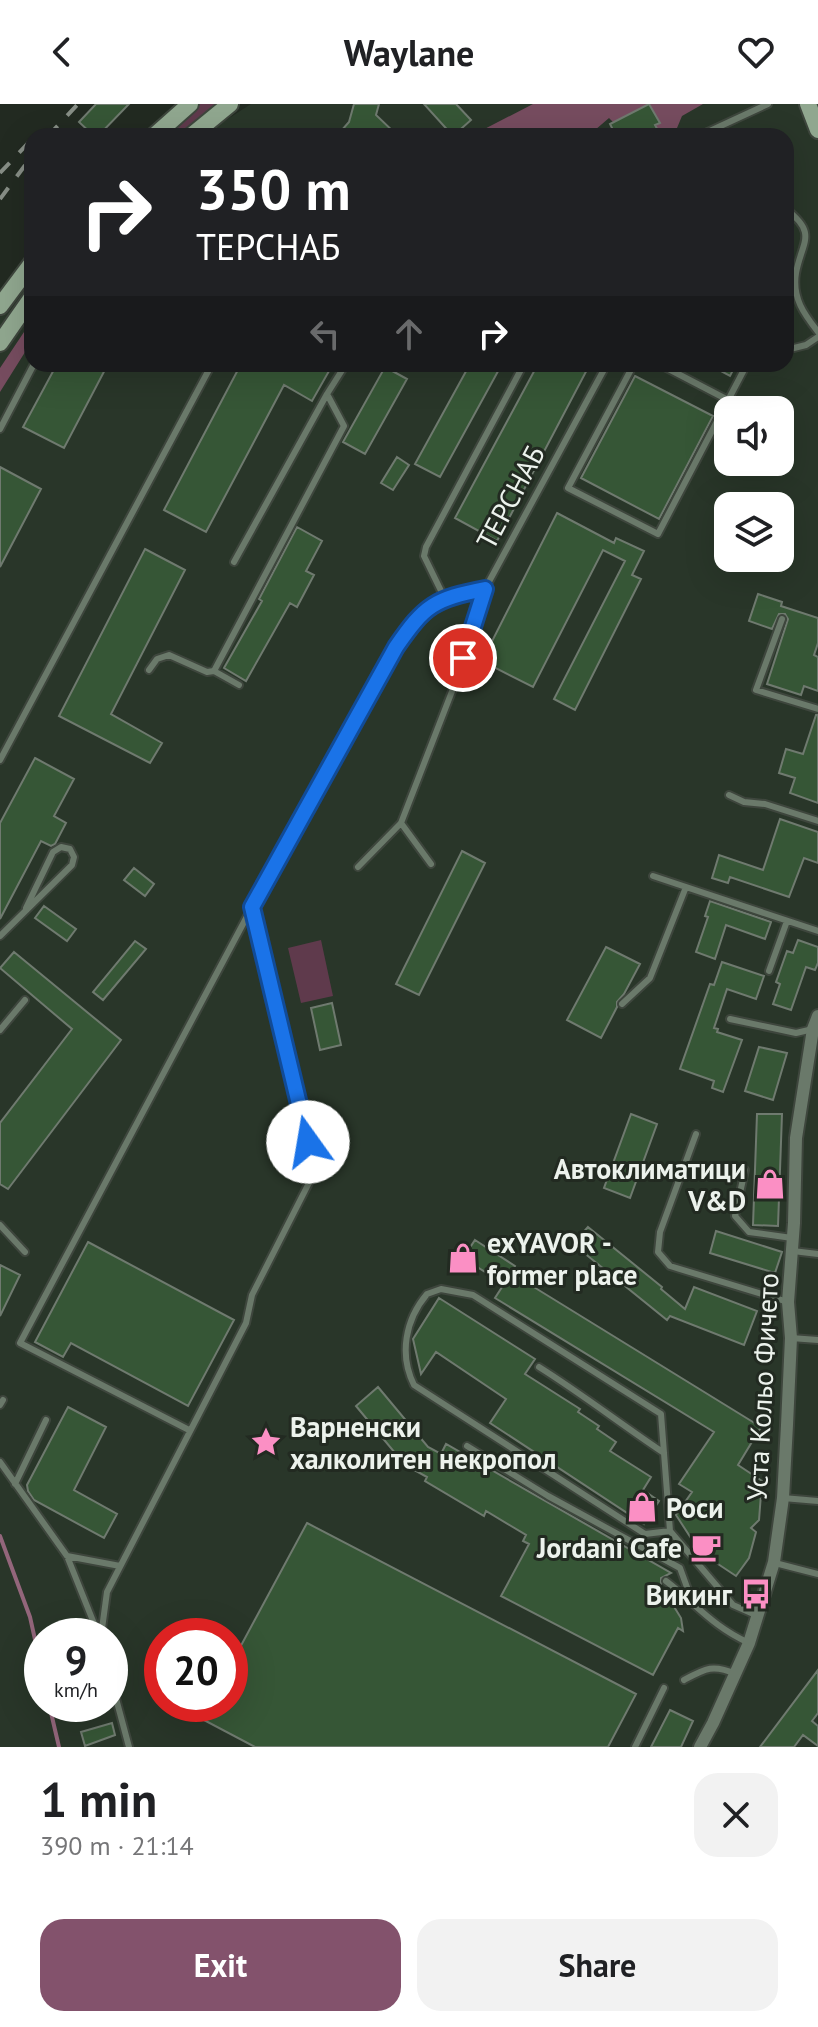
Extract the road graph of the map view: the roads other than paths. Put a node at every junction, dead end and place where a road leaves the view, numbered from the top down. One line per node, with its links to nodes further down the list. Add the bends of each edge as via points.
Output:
1 (190, 104): 5 (main road)
2 (230, 104): 6 (main road)
3 (768, 104): 7 (lane)
4 (808, 104): 8 (main road)
5 (163, 128)
6 (201, 128)
7 (716, 128)
8 (818, 130)
9 (794, 214): 10 (lane, via 804,221 810,238)
10 (796, 273): 14 (lane, via 800,309)
11 (24, 274): 12 (main road)
12 (0, 306)
13 (24, 308): 15 (main road)
14 (818, 334): 16 (lane)
15 (0, 343)
16 (794, 348)
17 (30, 372): 29 (lane)
18 (208, 372): 38 (lane)
19 (341, 372): 25 (lane)
20 (520, 372): 32 (lane, via 426,547 424,556)
21 (603, 372): 31 (lane, ТЕРСНАБ)
22 (630, 372): 28 (lane, via 568,488 658,534)
23 (674, 372): 26 (lane)
24 (743, 372): 27 (lane)
25 (327, 394): 30 (lane); 35 (lane, via 344,426)
26 (720, 396)
27 (730, 396)
28 (714, 427)
29 (0, 429)
30 (234, 562)
31 (485, 589): 32 (lane); 41 (lane, ТЕРСНАБ)
32 (445, 599): 46 (lane, via 420,613 396,647)
33 (782, 619): 37 (lane, via 756,690)
34 (149, 670): 35 (lane, via 169,655)
35 (214, 671): 36 (lane)
36 (239, 685)
37 (818, 709)
38 (0, 760)
39 (729, 795): 40 (lane)
40 (818, 821)
41 (401, 823): 42 (lane); 43 (lane, ТЕРСНАБ)
42 (431, 864)
43 (358, 867)
44 (653, 876): 45 (lane)
45 (686, 887): 48 (lane); 53 (lane, via 650,978)
46 (252, 907): 69 (lane, via 315,1171 252,1295 246,1323); 69 (lane, via 20,1343)
47 (26, 908): 47 (lane, via 72,865 70,849 53,852); 50 (lane)
48 (787, 921): 49 (lane); 51 (lane)
49 (818, 931)
50 (0, 936)
51 (769, 971)
52 (25, 1000): 57 (lane)
53 (622, 1004)
54 (818, 1016): 56 (street, Уста Кольо Фичето)
55 (730, 1019): 56 (lane, via 796,1033)
56 (813, 1029): 61 (street, Уста Кольо Фичето, via 796,1138)
57 (0, 1030)
58 (696, 1134): 64 (lane, via 660,1232 658,1252 670,1266)
59 (745, 1170): 61 (lane, via 735,1216 749,1232)
60 (0, 1225): 62 (lane)
61 (793, 1245): 63 (lane); 64 (street, Уста Кольо Фичето)
62 (25, 1252)
63 (818, 1254)
64 (788, 1302): 65 (street, Уста Кольо Фичето)
65 (791, 1338): 66 (lane); 74 (street, Уста Кольо Фичето)
66 (818, 1340)
67 (539, 1367): 71 (lane)
68 (46, 1420): 73 (lane)
69 (189, 1430): 79 (lane)
70 (467, 1446): 82 (lane, via 680,1568)
71 (664, 1453): 76 (lane); 76 (lane, via 661,1414 473,1295 441,1289 422,1300 405,1337 414,1385 645,1534)
72 (0, 1462): 73 (lane)
73 (15, 1484): 77 (lane)
74 (783, 1498): 75 (lane); 78 (street, Уста Кольо Фичето)
75 (818, 1501)
76 (670, 1531): 83 (lane, via 733,1605)
77 (67, 1556): 79 (lane); 84 (lane)
78 (774, 1562): 80 (lane); 83 (street, Уста Кольо Фичето)
79 (120, 1566): 85 (lane, via 107,1592)
80 (818, 1574)
81 (666, 1581): 82 (lane)
82 (692, 1601): 86 (lane, via 718,1626)
83 (758, 1616): 86 (street, Уста Кольо Фичето)
84 (93, 1618)
85 (103, 1618)
86 (749, 1643): 87 (street, Уста Кольо Фичето)
87 (736, 1674): 88 (lane, via 718,1667); 93 (street, Уста Кольо Фичето)
88 (684, 1680)
89 (664, 1688): 92 (lane)
90 (122, 1722): 91 (lane)
91 (129, 1747)
92 (635, 1747)
93 (700, 1747)

